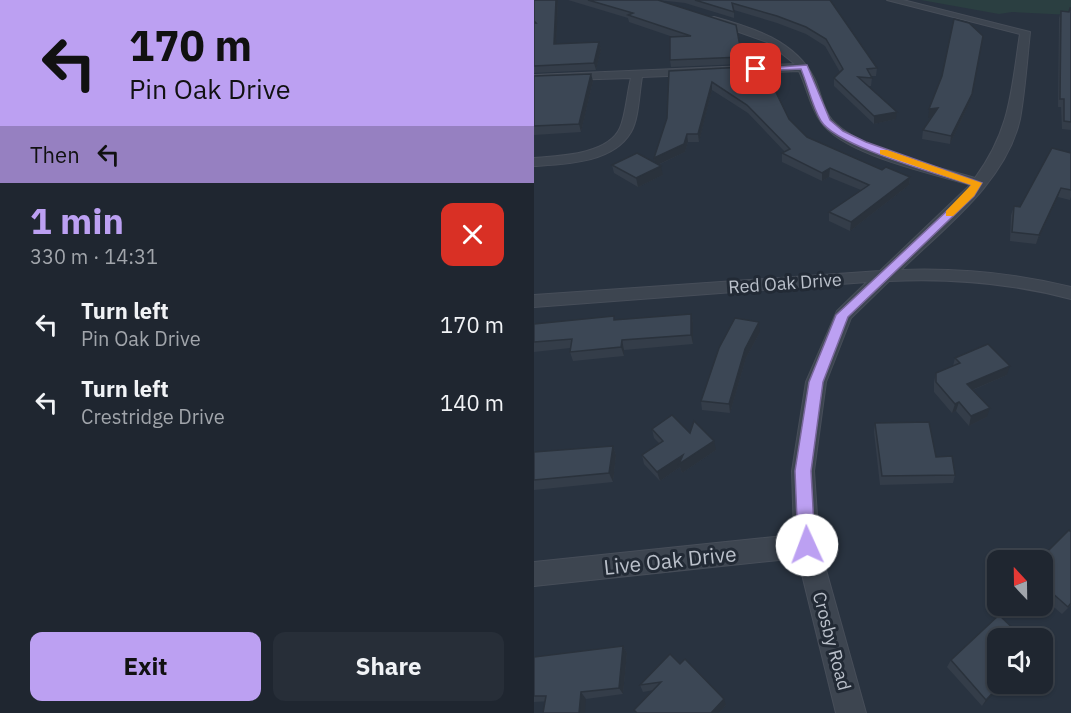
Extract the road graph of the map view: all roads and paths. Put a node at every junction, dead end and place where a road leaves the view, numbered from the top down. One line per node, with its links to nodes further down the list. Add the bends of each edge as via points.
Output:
1 (892, 0): 7 (street, Crosby Road, via 1026,28 1013,121 997,158)
2 (705, 17): 3 (street, via 786,47)
3 (804, 67): 4 (street); 7 (street, via 826,122 840,133)
4 (637, 74): 5 (street); 6 (street, via 621,138 591,154)
5 (534, 78)
6 (534, 162)
7 (976, 183): 8 (street, Crosby Road, via 971,194)
8 (883, 276): 9 (street, Red Oak Drive, via 938,273 1026,282); 10 (street, Red Oak Drive); 11 (street, Crosby Road, via 843,315 816,382 803,471)
9 (1071, 292)
10 (534, 301)
11 (807, 545): 12 (street, Live Oak Drive); 13 (street, Crosby Road)
12 (534, 574)
13 (851, 713)

